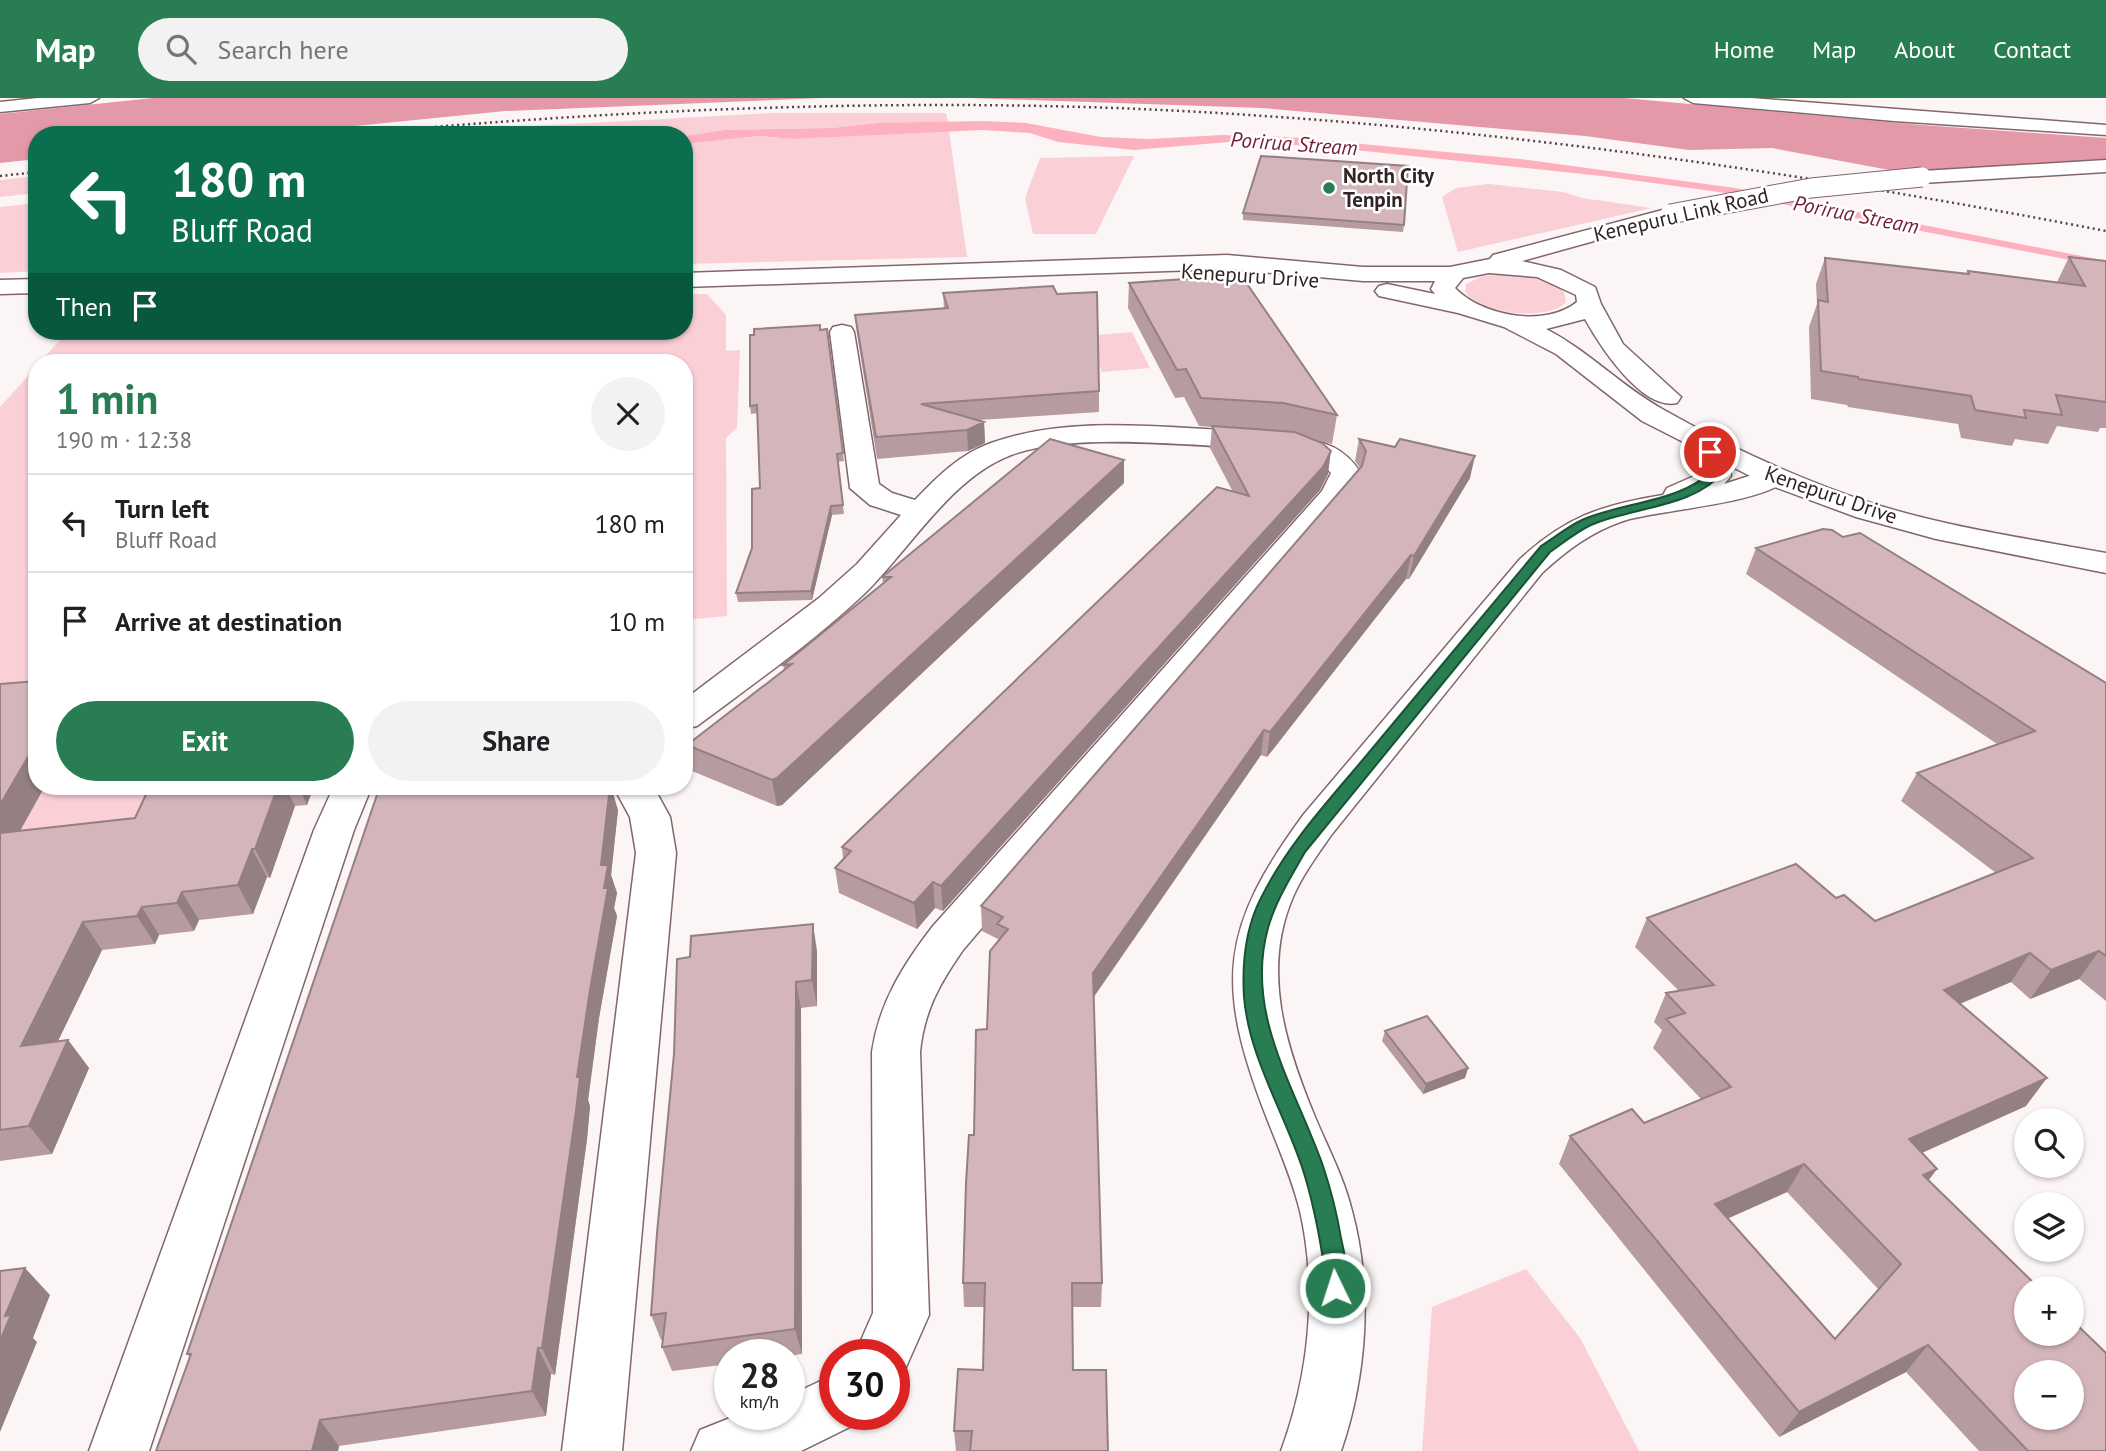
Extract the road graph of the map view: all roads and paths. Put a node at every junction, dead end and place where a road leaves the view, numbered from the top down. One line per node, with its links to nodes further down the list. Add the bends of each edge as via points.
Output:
1 (90, 98): 4 (main road)
2 (1693, 98): 6 (main road)
3 (1846, 98): 5 (main road)
4 (0, 107)
5 (2106, 113)
6 (2106, 130)
7 (2106, 166): 9 (main road, Kenepuru Link Road)
8 (2106, 173): 9 (main road, Kenepuru Link Road)
9 (1928, 180): 10 (main road, Kenepuru Link Road)
10 (1680, 218): 12 (main road, Kenepuru Link Road); 14 (main road, Kenepuru Link Road, via 1643,235)
11 (1037, 270): 12 (main road, Kenepuru Drive, via 1227,262 1363,274); 13 (main road, Kenepuru Drive); 17 (main road, Kenepuru Drive, via 1268,274 1357,285)
12 (1461, 271): 14 (main road, via 1501,266); 17 (main road, via 1445,281 1443,289)
13 (693, 279)
14 (1591, 281): 18 (main road, Kenepuru Link Road, via 1585,310 1564,319); 20 (main road, Kenepuru Drive, via 1604,335 1624,361)
15 (28, 286): 16 (main road)
16 (0, 287)
17 (1460, 306): 18 (main road, Kenepuru Drive)
18 (1511, 321): 21 (main road, Kenepuru Drive, via 1565,349 1636,404)
19 (842, 332): 24 (main road, via 865,488 881,499)
20 (1681, 407): 22 (main road, via 1723,441 1779,469 1781,473); 25 (main road, Kenepuru Drive, via 1770,455 1881,497 1974,523)
21 (1700, 442): 22 (main road, Kenepuru Drive); 23 (main road, via 1717,467 1712,480)
22 (1774, 477): 23 (main road, via 1720,495); 26 (main road, Kenepuru Drive, via 1859,508 1947,532)
23 (1645, 506): 35 (main road, via 1587,522 1545,549 1299,848 1269,900 1258,930 1254,996 1259,1029 1312,1165 1326,1212 1335,1269 1327,1401)
24 (922, 512): 27 (main road, via 836,601); 30 (main road, via 984,456 1019,443 1065,438 1272,442 1324,453 1346,472 1332,497 948,938 905,1002 896,1052 901,1315)
25 (2106, 548)
26 (2106, 563)
27 (693, 711)
28 (349, 795): 32 (main road)
29 (639, 795): 33 (main road, via 647,806 656,853)
30 (890, 1339)
31 (819, 1412): 34 (main road)
32 (118, 1451)
33 (592, 1451)
34 (721, 1451)
35 (1311, 1451)

